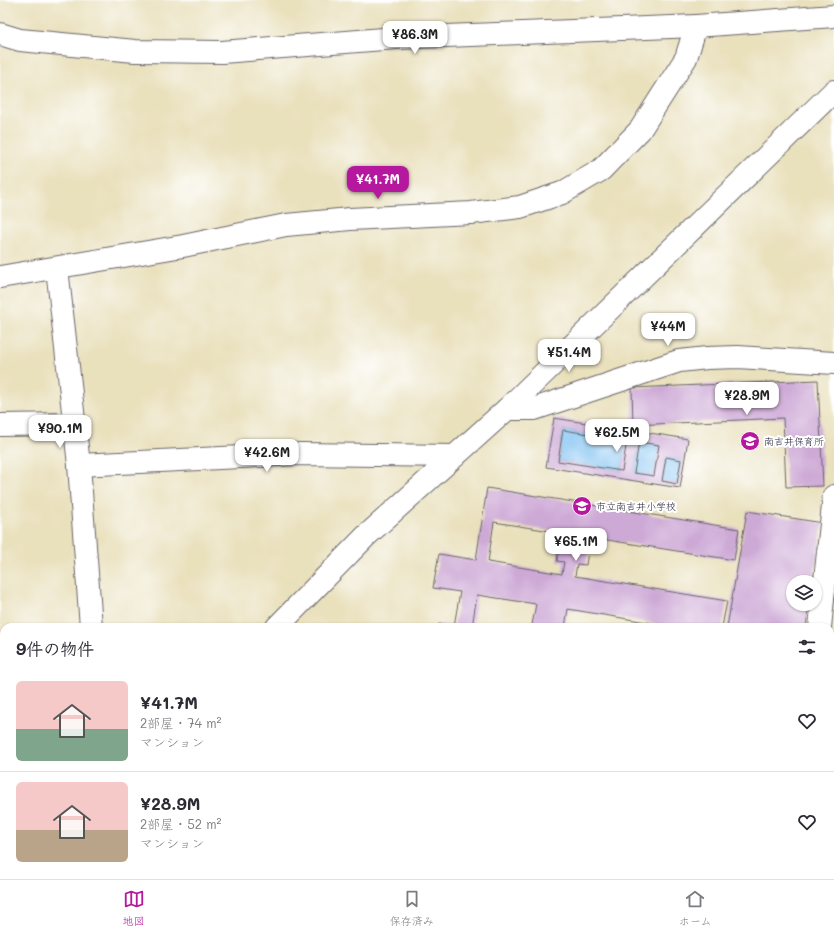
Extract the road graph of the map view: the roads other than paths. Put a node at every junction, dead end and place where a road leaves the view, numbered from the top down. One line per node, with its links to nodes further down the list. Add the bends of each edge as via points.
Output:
1 (834, 16): 2 (street)
2 (696, 26): 3 (street, via 396,38 222,52 135,51 20,40); 5 (street, via 686,58 640,130 601,170 562,193 520,207 478,212 286,225)
3 (0, 34)
4 (834, 91): 8 (street)
5 (57, 268): 6 (street); 9 (street)
6 (0, 277)
7 (834, 363): 8 (street, via 738,357 679,361 534,409)
8 (507, 409): 11 (street)
9 (74, 424): 10 (street); 12 (street)
10 (0, 425)
11 (455, 456): 12 (street, via 300,454); 15 (street, via 366,536)
12 (79, 465): 14 (street)
13 (834, 496): 16 (street)
14 (91, 623)
15 (281, 623)
16 (820, 623)

